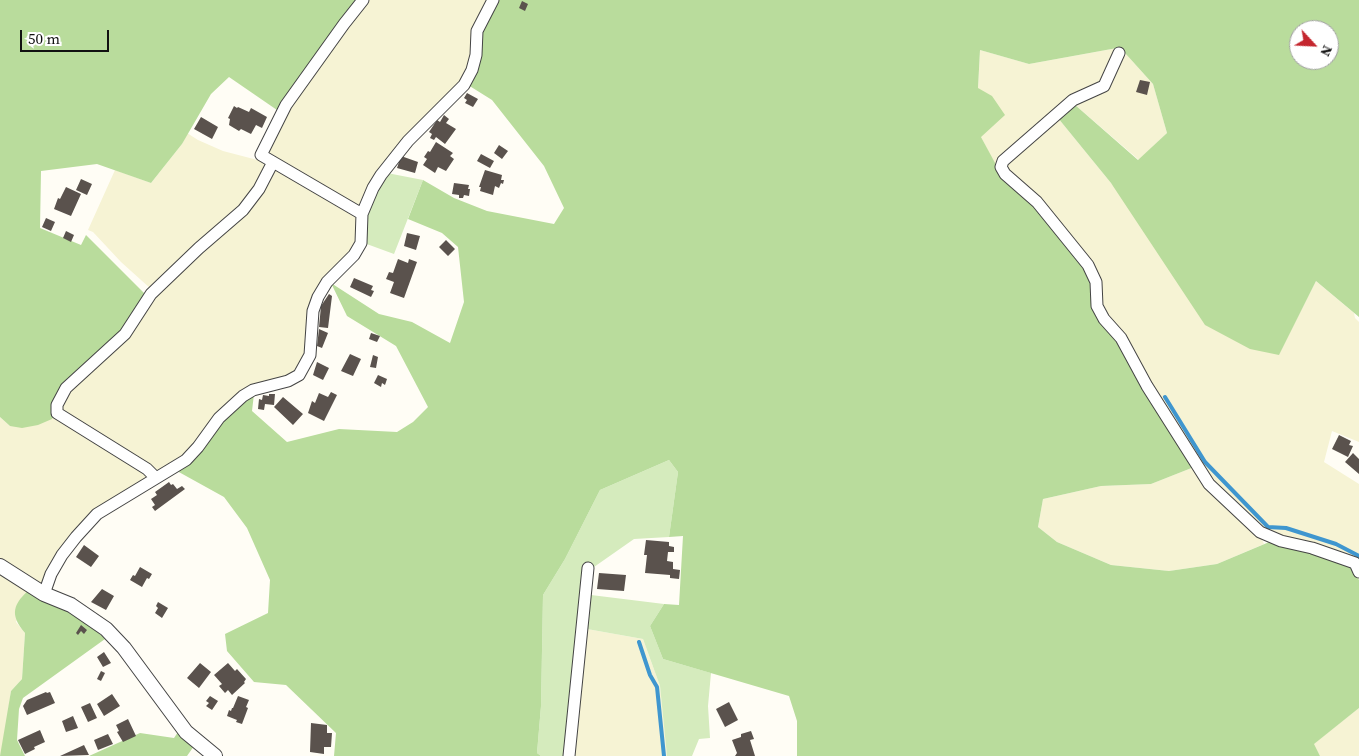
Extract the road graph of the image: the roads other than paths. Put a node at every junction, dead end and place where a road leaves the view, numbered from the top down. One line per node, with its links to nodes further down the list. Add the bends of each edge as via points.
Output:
1 (363, 0): 4 (street, via 286,106 261,155)
2 (493, 0): 5 (street, via 477,31 476,55 464,86 408,141 381,175)
3 (1119, 53): 9 (street, via 1104,86 1073,100 1003,161 1001,167 1037,202 1088,265 1096,282 1097,306 1122,338 1146,386 1209,484 1260,532 1355,563)
4 (273, 162): 5 (street); 6 (street, via 243,210 152,294 125,334 66,388 57,405 57,413 147,469)
5 (362, 214): 6 (street, via 361,243 318,297 313,311 310,355 299,375 243,396 219,418 186,460)
6 (156, 478): 10 (street, via 97,514 88,523 62,555)
7 (0, 566): 10 (street)
8 (588, 568): 12 (street)
9 (1359, 572)
10 (44, 594): 11 (street, via 71,605 106,629 124,648 186,732)
11 (215, 756)
12 (569, 756)

